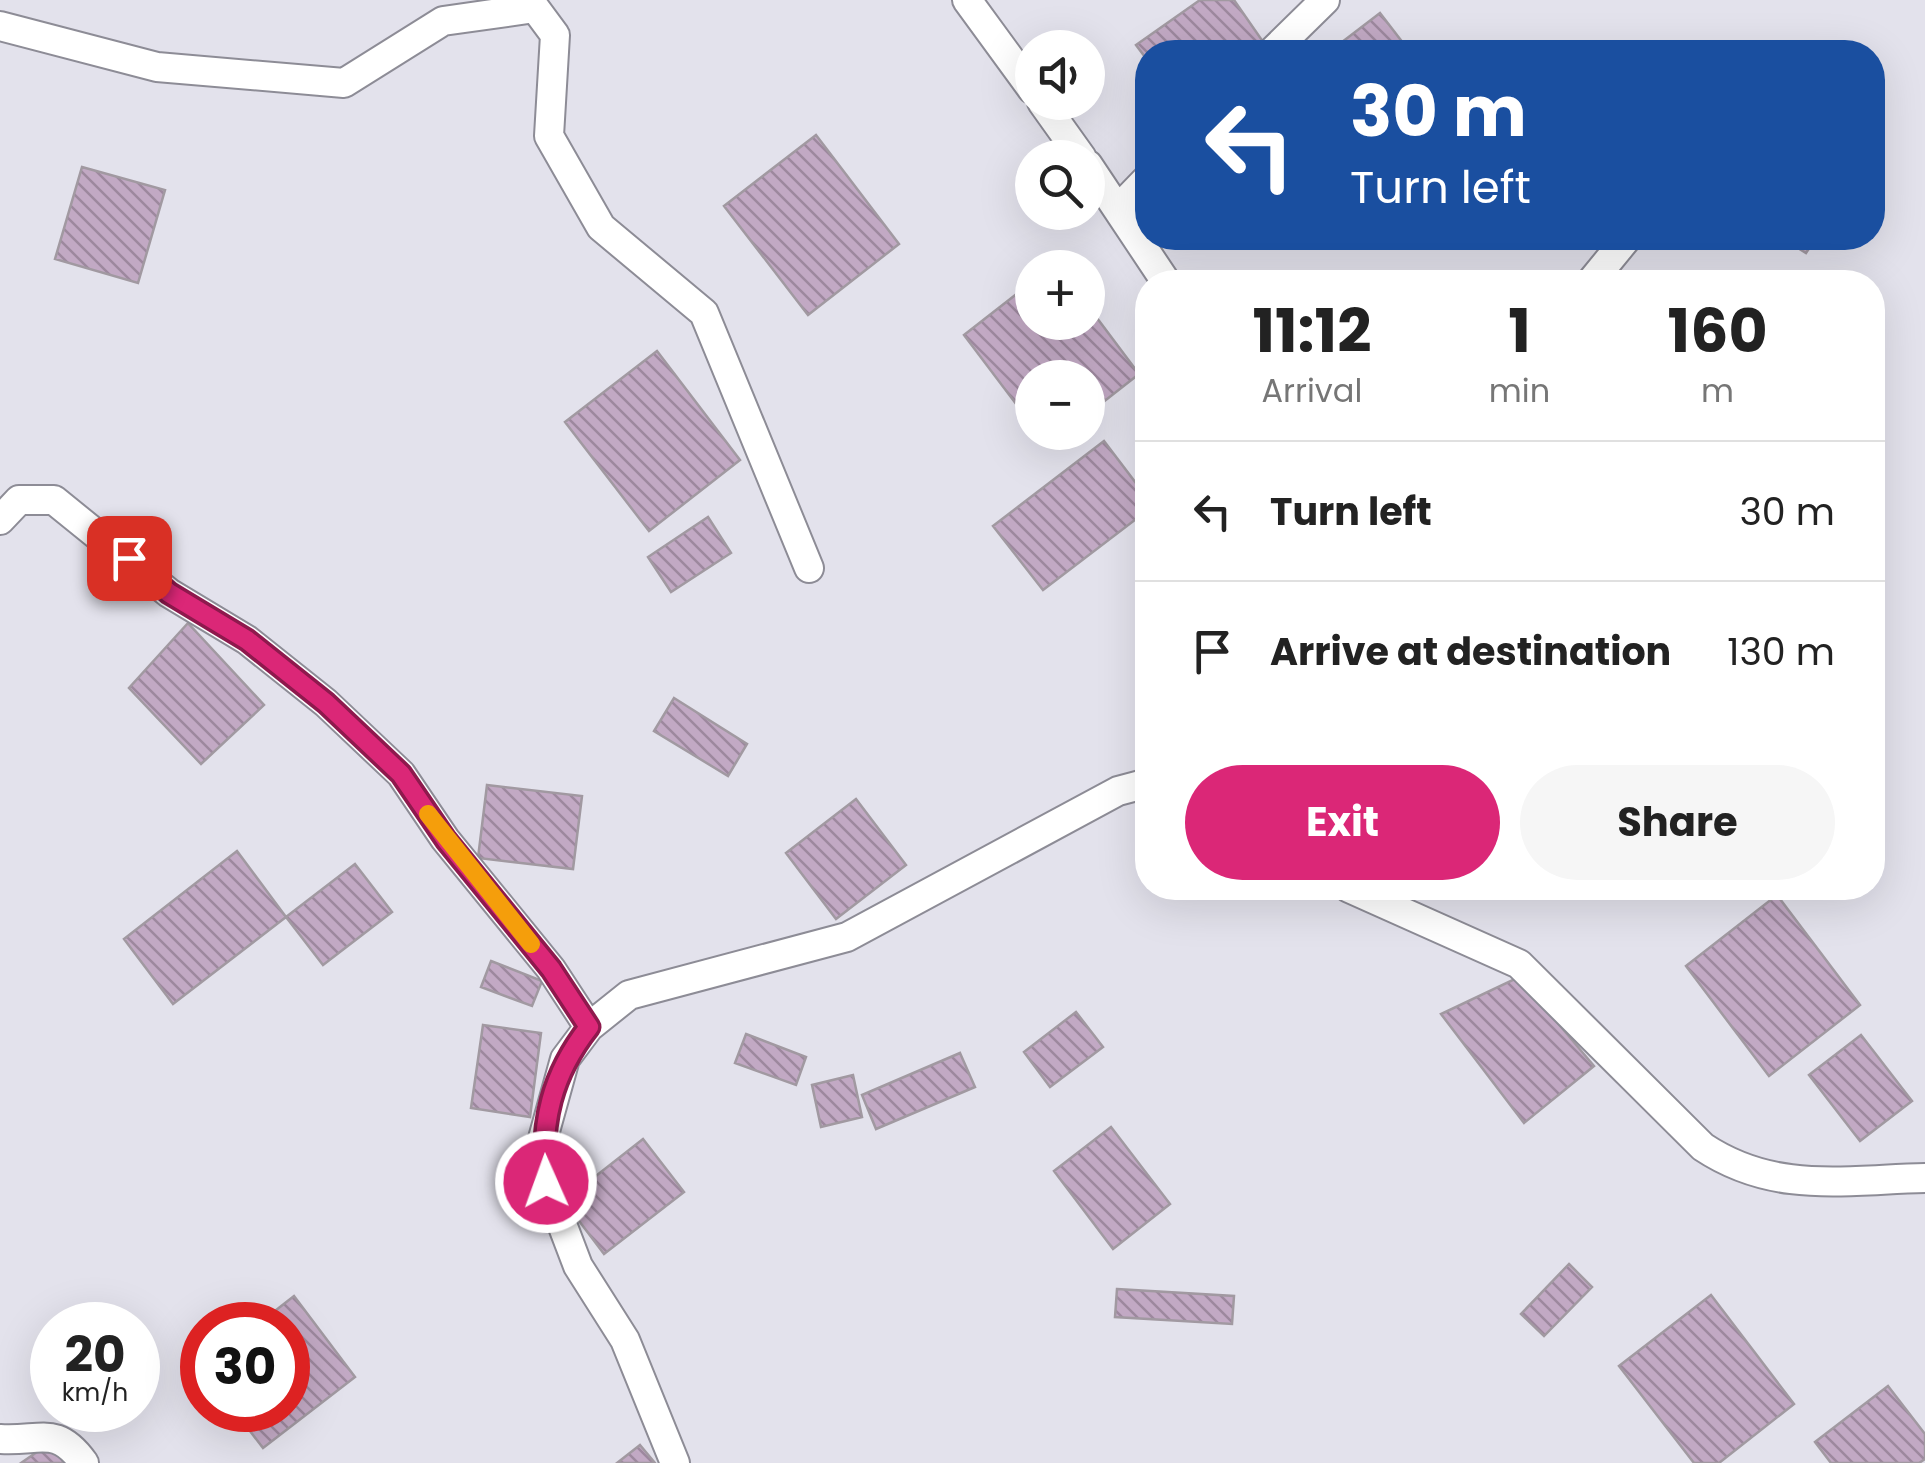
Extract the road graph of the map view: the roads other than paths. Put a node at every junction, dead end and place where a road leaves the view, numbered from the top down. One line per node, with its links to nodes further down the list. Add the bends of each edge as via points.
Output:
1 (967, 0): 5 (street)
2 (1325, 0): 4 (street)
3 (0, 26): 13 (street, via 157,67 344,83 443,21 535,8 555,35 549,136 601,226 704,314)
4 (1284, 40)
5 (1015, 66)
6 (1105, 187): 8 (street)
7 (1135, 192): 8 (street)
8 (1120, 208): 9 (street)
9 (1135, 232)
10 (1617, 250): 11 (street)
11 (1601, 270)
12 (0, 520): 16 (street, via 19,500 54,500 169,593 247,640 326,703 401,774)
13 (809, 568)
14 (1135, 786): 16 (street, via 847,938 629,994)
15 (1376, 900): 17 (street, via 1519,964 1703,1147 1734,1168 1795,1180)
16 (589, 1027): 20 (street, via 564,1059 553,1097 542,1142 546,1182 578,1266 624,1340)
17 (1925, 1178)
18 (0, 1440): 19 (street, via 51,1436)
19 (84, 1463)
20 (675, 1463)

